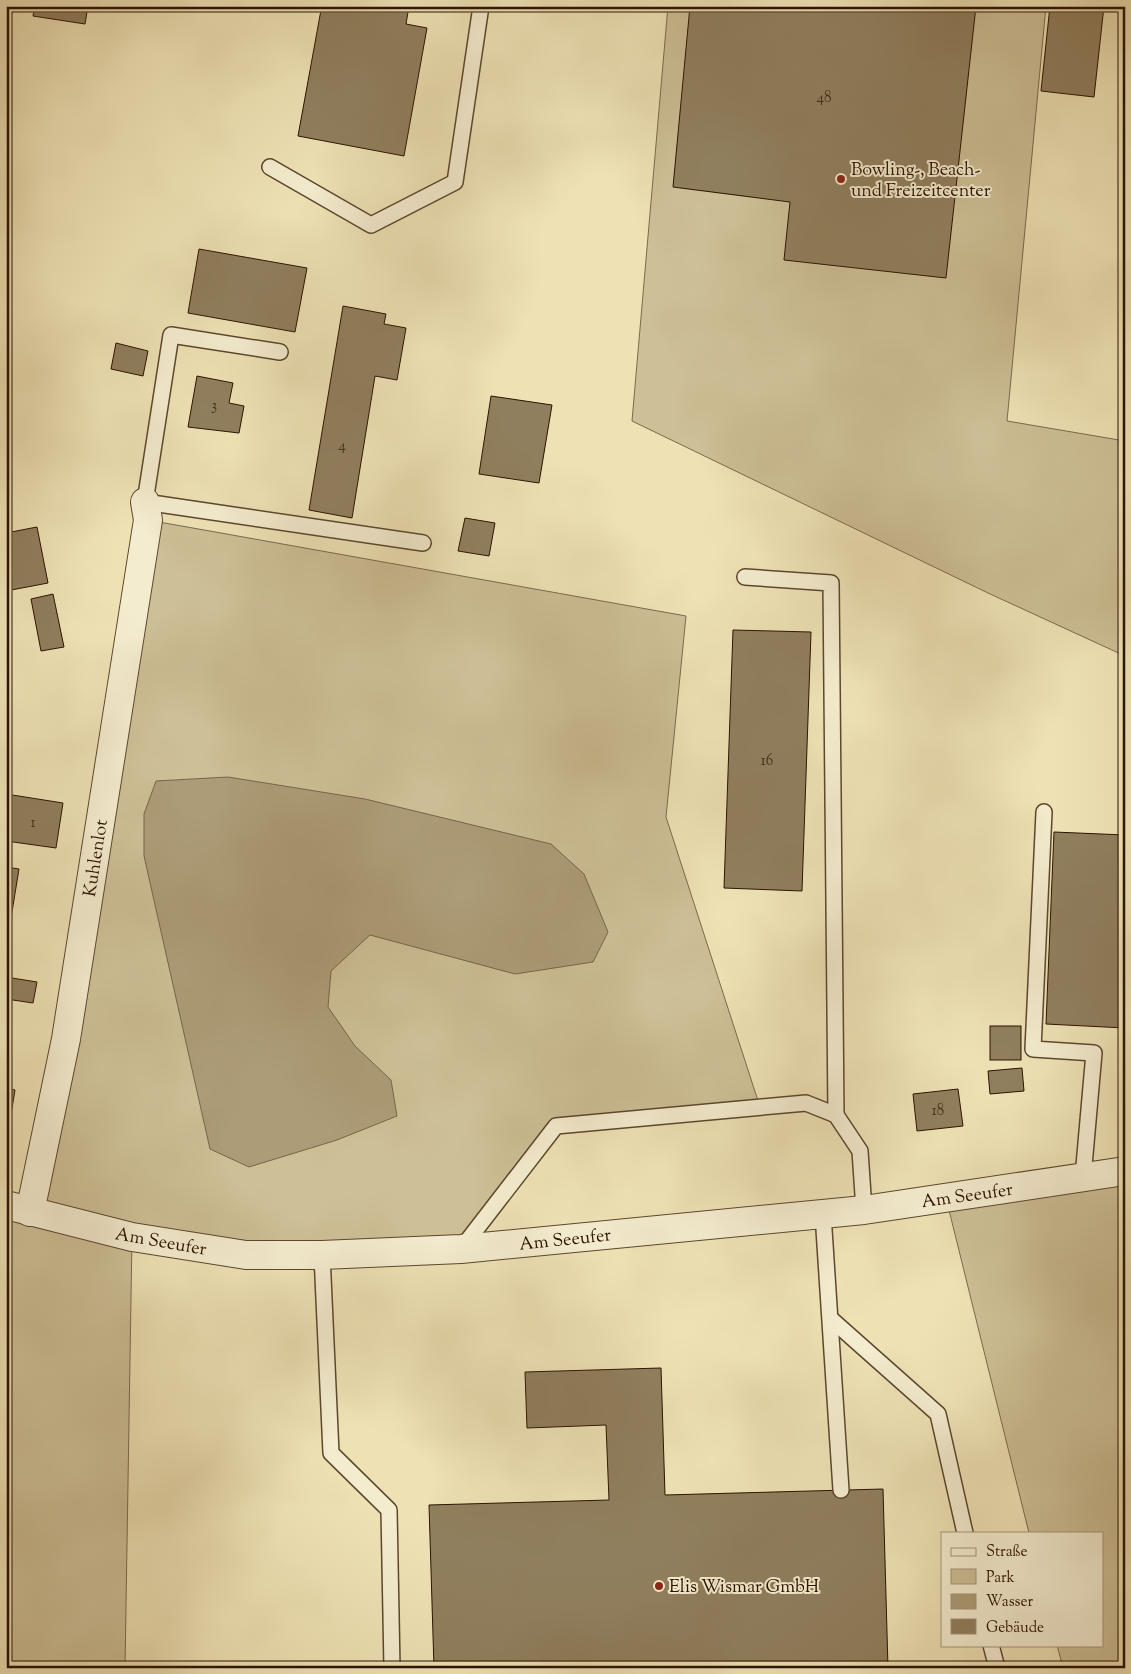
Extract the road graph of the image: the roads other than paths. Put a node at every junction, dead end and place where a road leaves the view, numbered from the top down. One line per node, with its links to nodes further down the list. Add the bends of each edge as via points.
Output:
1 (481, 6): 2 (lane, via 455,182 371,225)
2 (270, 167)
3 (280, 352): 4 (lane, via 171,335)
4 (146, 502): 5 (lane); 11 (street, Kuhlenlot, via 148,520 68,1030)
5 (423, 543)
6 (745, 577): 8 (lane, via 831,583)
7 (1044, 812): 10 (lane, via 1033,1049 1094,1054)
8 (836, 1116): 12 (lane, via 860,1151); 14 (lane, via 806,1102 556,1126)
9 (1125, 1171): 10 (street, Am Seeufer)
10 (1082, 1177): 12 (street, Am Seeufer)
11 (18, 1209): 15 (street, Am Seeufer, via 132,1237 246,1255)
12 (864, 1210): 13 (street, Am Seeufer)
13 (822, 1214): 14 (street, Am Seeufer); 16 (lane)
14 (461, 1249): 15 (street, Am Seeufer)
15 (322, 1255): 20 (lane, via 331,1453 389,1510)
16 (831, 1318): 17 (lane); 18 (lane, via 938,1414)
17 (841, 1490)
18 (966, 1532)
19 (991, 1646): 21 (lane)
20 (392, 1668)
21 (997, 1668)

